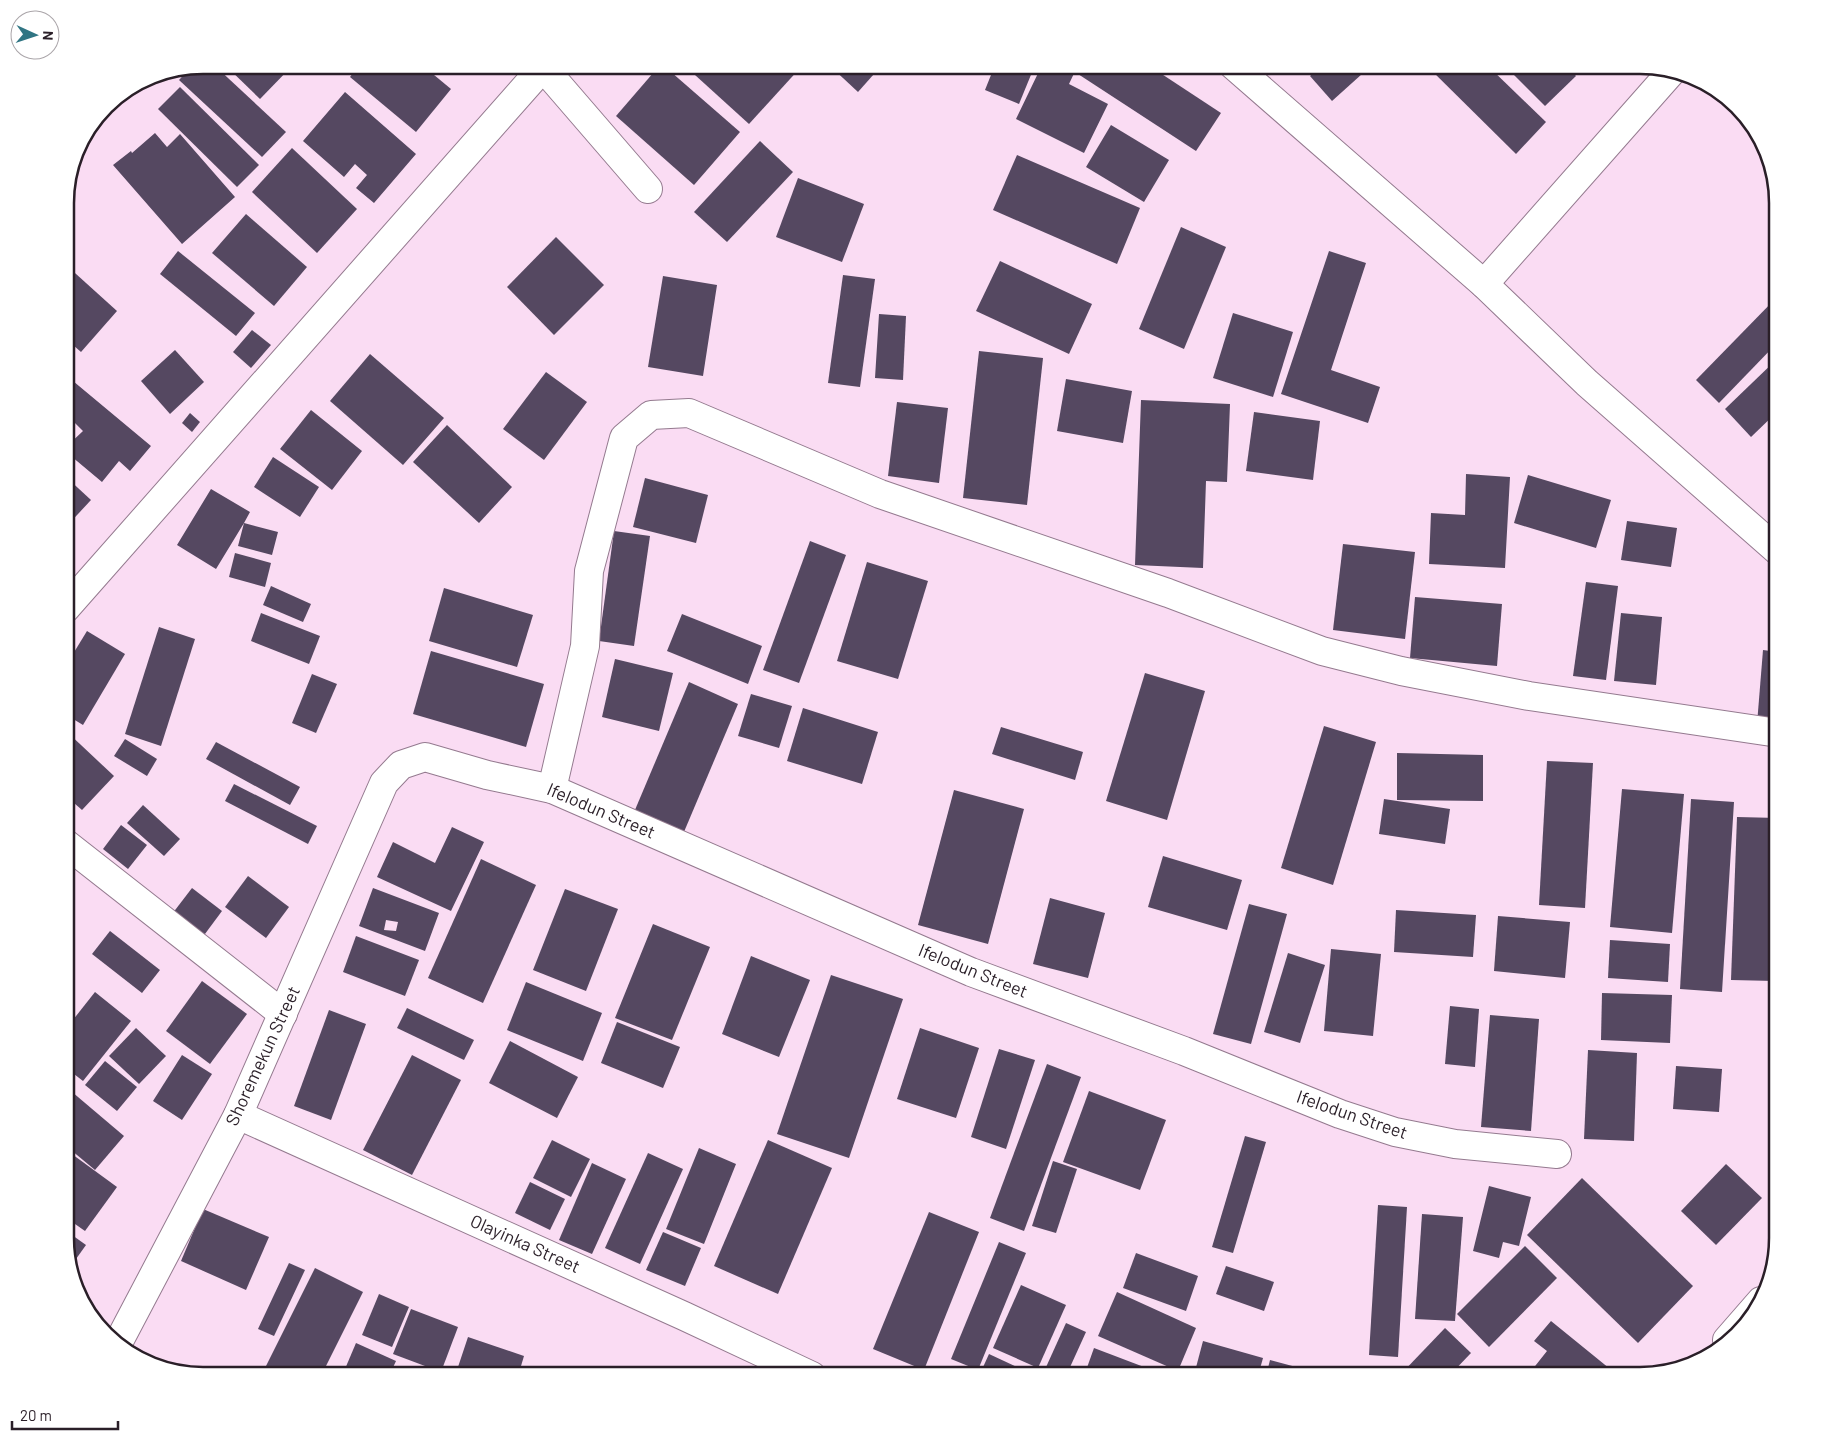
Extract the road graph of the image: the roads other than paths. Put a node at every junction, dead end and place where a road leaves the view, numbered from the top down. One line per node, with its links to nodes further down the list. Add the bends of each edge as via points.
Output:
1 (536, 74): 8 (street)
2 (550, 74): 5 (street)
3 (1243, 74): 6 (street)
4 (1666, 77): 6 (street)
5 (648, 189)
6 (1484, 284): 7 (street, via 1587,383)
7 (1769, 543)
8 (74, 599)
9 (1769, 731): 11 (street, via 1529,696 1401,671 1322,651 1168,593 880,494 690,412 650,415 624,438 590,571 585,646)
10 (401, 765): 11 (street, Ifelodun Street, via 425,757); 13 (street, Shoremekun Street, via 384,783)
11 (552, 788): 15 (street, Ifelodun Street, via 970,972 1184,1051 1340,1114 1395,1132 1455,1144)
12 (74, 850): 13 (street)
13 (283, 1014): 14 (street, Shoremekun Street)
14 (238, 1115): 16 (street, Shoremekun Street); 17 (street, Olayinka Street)
15 (1557, 1154)
16 (120, 1337)
17 (793, 1367)

